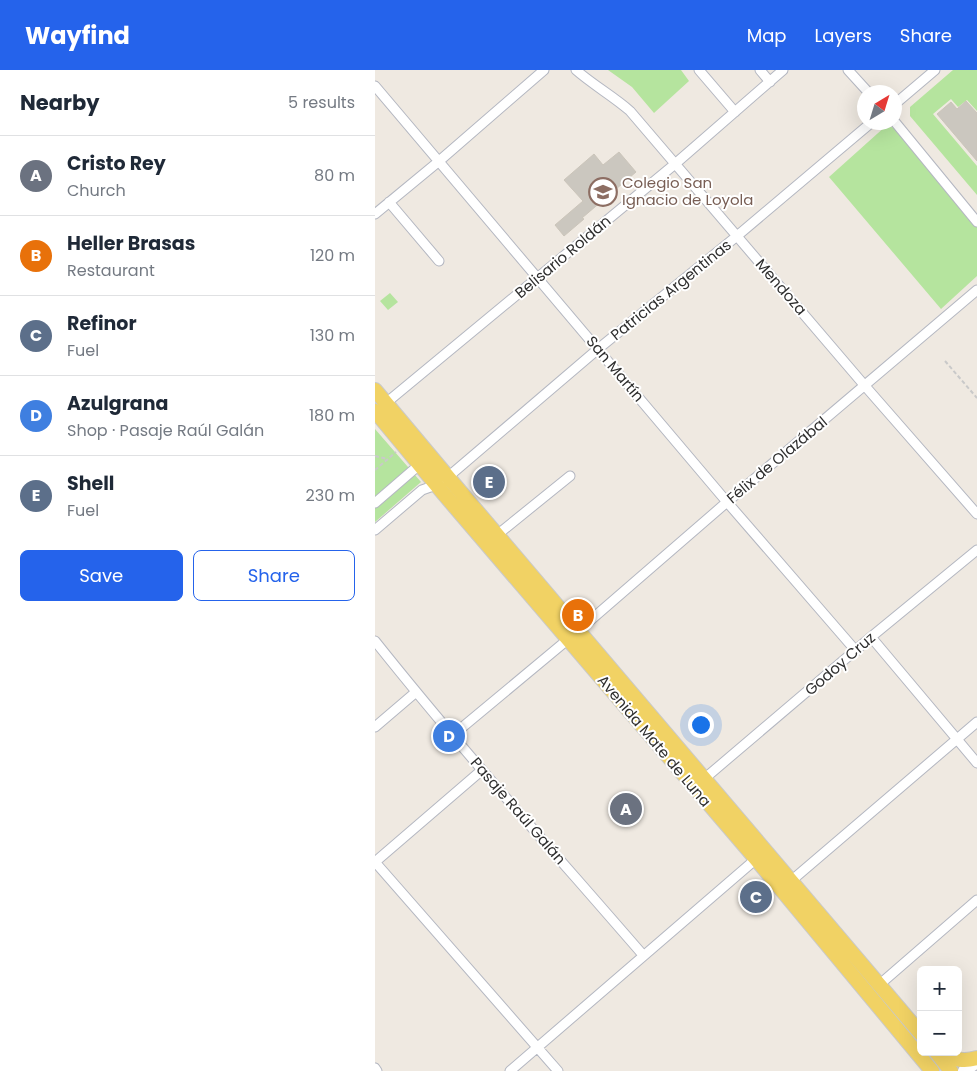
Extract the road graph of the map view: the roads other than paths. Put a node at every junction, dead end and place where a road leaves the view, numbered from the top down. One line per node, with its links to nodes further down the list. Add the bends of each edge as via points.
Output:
1 (544, 70): 15 (street)
2 (576, 70): 16 (street, Mendoza, via 630,111)
3 (699, 70): 12 (street)
4 (760, 70): 8 (street)
5 (783, 70): 8 (street, Belisario Roldán)
6 (848, 70): 9 (street)
7 (935, 70): 11 (street)
8 (770, 82): 12 (street, Belisario Roldán)
9 (862, 85)
10 (375, 86): 15 (street, San Martín)
11 (902, 98)
12 (735, 112): 16 (street, Belisario Roldán)
13 (863, 130): 20 (street, Patricias Argentinas)
14 (902, 130): 19 (street)
15 (438, 162): 17 (street); 22 (street, San Martín)
16 (675, 164): 20 (street, Mendoza); 22 (street, Belisario Roldán)
17 (389, 202): 18 (street); 21 (street)
18 (375, 214)
19 (977, 222)
20 (737, 236): 24 (street, Patricias Argentinas); 25 (street, Mendoza)
21 (439, 261)
22 (537, 278): 24 (street, San Martín); 27 (street, Belisario Roldán)
23 (977, 290): 25 (street, Félix de Olazábal)
24 (598, 349): 30 (street, Patricias Argentinas); 32 (street, San Martín)
25 (865, 386): 32 (street, Félix de Olazábal); 34 (street, Mendoza)
26 (375, 390): 27 (main road, Avenida Mate de Luna)
27 (381, 407): 28 (main road, Avenida Mate de Luna); 30 (main road, Avenida Mate de Luna)
28 (419, 464): 31 (main road, Avenida Mate de Luna); 33 (street)
29 (570, 476): 36 (street)
30 (448, 477): 31 (street, Patricias Argentinas); 36 (main road, Avenida Mate de Luna)
31 (436, 486): 35 (street, Patricias Argentinas, via 422,490); 38 (main road, Avenida Mate de Luna)
32 (727, 502): 38 (street, Félix de Olazábal); 41 (street, San Martín)
33 (375, 503)
34 (977, 514)
35 (375, 530)
36 (497, 535): 38 (main road, Avenida Mate de Luna)
37 (977, 550): 39 (street, Godoy Cruz)
38 (573, 635): 45 (street, Félix de Olazábal); 49 (main road, Avenida Mate de Luna); 50 (main road, Avenida Mate de Luna)
39 (871, 637): 41 (street, Godoy Cruz); 46 (street)
40 (375, 641): 42 (street, Pasaje Raúl Galán)
41 (856, 651): 49 (street, Godoy Cruz)
42 (416, 692): 44 (street); 45 (street, Pasaje Raúl Galán)
43 (977, 722): 46 (street)
44 (375, 727)
45 (453, 735): 48 (street, Pasaje Raúl Galán)
46 (957, 739): 47 (street); 52 (street)
47 (977, 763)
48 (482, 770): 51 (street); 54 (street, Pasaje Raúl Galán)
49 (704, 779): 52 (main road, Avenida Mate de Luna)
50 (755, 859): 54 (street); 58 (main road, Avenida Mate de Luna)
51 (375, 862): 57 (street)
52 (791, 881): 55 (main road, Avenida Mate de Luna)
53 (977, 900): 55 (street)
54 (643, 955): 57 (street)
55 (879, 985): 56 (main road, Avenida Mate de Luna)
56 (917, 1029)
57 (538, 1047): 65 (street); 66 (street)
58 (917, 1053)
59 (919, 1056): 67 (main road)
60 (920, 1056): 68 (main road, Avenida Mate de Luna)
61 (939, 1056): 69 (main road)
62 (949, 1056): 63 (main road, via 965,1061)
63 (977, 1058)
64 (977, 1062): 70 (main road)
65 (510, 1071)
66 (558, 1071)
67 (925, 1071)
68 (932, 1071)
69 (951, 1071)
70 (964, 1071)

